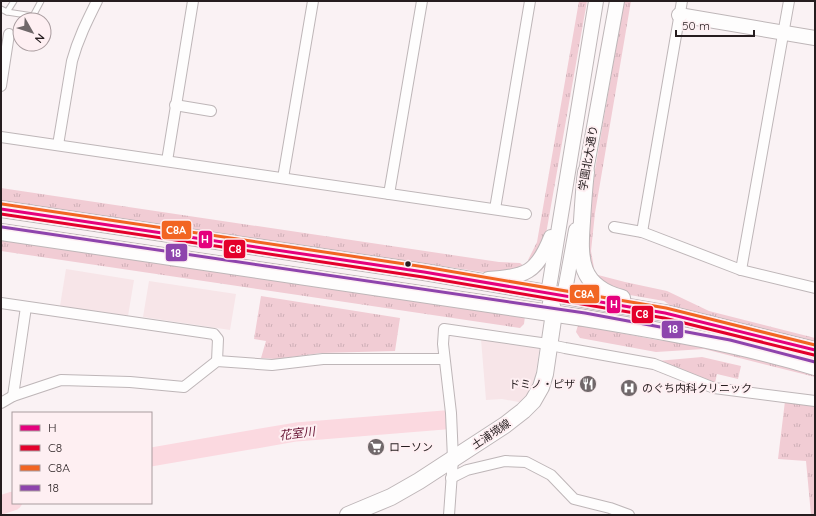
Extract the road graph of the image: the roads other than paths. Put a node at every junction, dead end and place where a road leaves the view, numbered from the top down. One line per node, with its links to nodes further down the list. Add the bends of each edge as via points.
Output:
1 (14, 1): 13 (lane)
2 (41, 1): 13 (lane, via 33,16)
3 (97, 1): 22 (street, via 74,55)
4 (193, 1): 19 (street)
5 (313, 1): 25 (street)
6 (422, 1): 26 (street)
7 (530, 1): 29 (street)
8 (596, 1): 27 (main road, 学園北大通り)
9 (616, 1): 24 (main road, 学園北大通り)
10 (789, 1): 14 (street)
11 (681, 8): 14 (main road); 33 (street)
12 (1, 9): 13 (lane)
13 (7, 12)
14 (784, 33): 16 (main road); 34 (street)
15 (9, 34): 17 (street)
16 (815, 38)
17 (4, 55): 18 (street)
18 (1, 86)
19 (175, 105): 20 (street); 23 (street)
20 (211, 111)
21 (1, 137): 22 (street)
22 (58, 145): 23 (street)
23 (167, 161): 25 (street)
24 (586, 172): 38 (main road, 学園北大通り); 42 (main road, via 580,241 581,258 588,277 601,290 649,304)
25 (282, 178): 26 (street)
26 (389, 194): 29 (street)
27 (563, 203): 35 (main road, via 544,254 531,269 510,278); 37 (main road, 学園北大通り)
28 (1, 209): 35 (main road)
29 (495, 210): 30 (street)
30 (526, 214)
31 (614, 227): 33 (street)
32 (1, 232): 41 (main road)
33 (642, 232): 34 (street)
34 (741, 270): 36 (street)
35 (467, 280): 37 (main road)
36 (815, 288)
37 (548, 294): 38 (main road); 41 (main road, 土浦境線)
38 (564, 296): 41 (main road, 学園北大通り); 42 (main road)
39 (1, 303): 40 (street)
40 (26, 307): 46 (street, via 214,334 218,339); 48 (street)
41 (554, 313): 43 (main road, 土浦境線); 47 (main road, via 731,345)
42 (665, 313): 44 (main road)
43 (550, 345): 45 (street, via 444,329); 49 (street, via 654,364 714,388); 51 (main road, 土浦境線, via 545,374 534,400 505,425)
44 (815, 350)
45 (444, 359): 46 (street, via 323,360 272,365); 51 (street, via 451,413)
46 (217, 361): 48 (street, via 184,387 61,380)
47 (815, 367)
48 (13, 396): 50 (street)
49 (815, 401)
50 (1, 403)
51 (453, 459): 52 (street); 53 (main road, 土浦境線, via 391,498)
52 (451, 478): 54 (street); 55 (street, via 467,470 505,462 526,462 551,475 574,499)
53 (348, 515)
54 (449, 515)
55 (629, 515)

